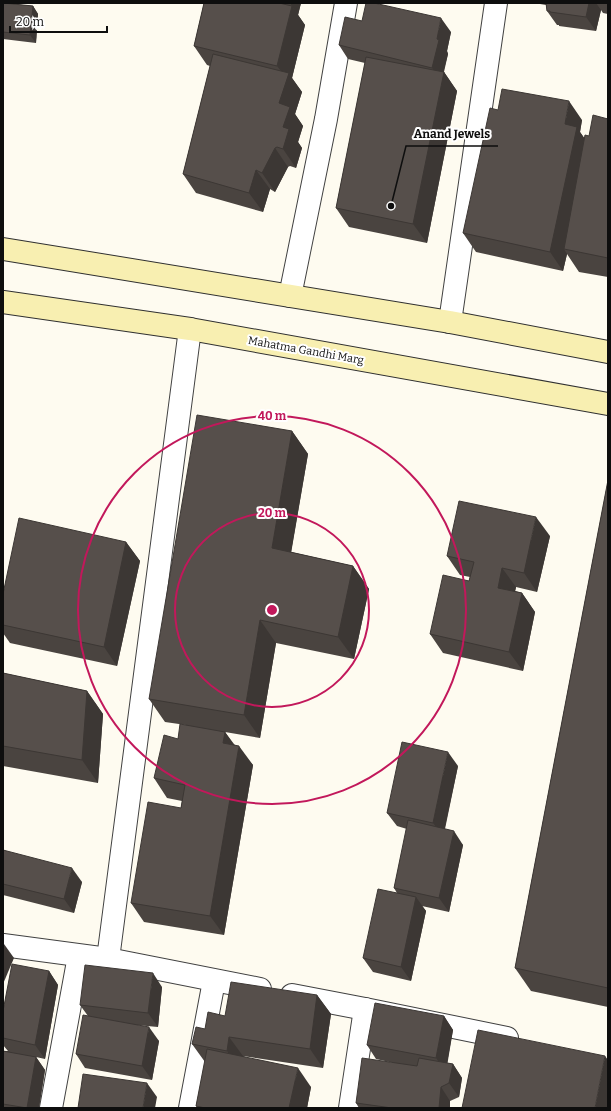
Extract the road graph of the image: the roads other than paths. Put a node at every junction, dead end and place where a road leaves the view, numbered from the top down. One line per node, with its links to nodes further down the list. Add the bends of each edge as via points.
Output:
1 (346, 3): 4 (street, via 326,119)
2 (496, 3): 6 (street)
3 (3, 249): 4 (main road)
4 (290, 296): 6 (main road)
5 (3, 302): 7 (main road, Mahatma Gandhi Marg)
6 (450, 322): 8 (main road)
7 (190, 329): 9 (main road, Mahatma Gandhi Marg); 12 (street)
8 (608, 352)
9 (608, 404)
10 (3, 946): 11 (street)
11 (79, 956): 12 (street); 16 (street)
12 (108, 959): 13 (street)
13 (214, 981): 14 (street); 17 (street)
14 (365, 1008): 15 (street); 18 (street)
15 (524, 1042)
16 (51, 1108)
17 (190, 1108)
18 (350, 1108)

